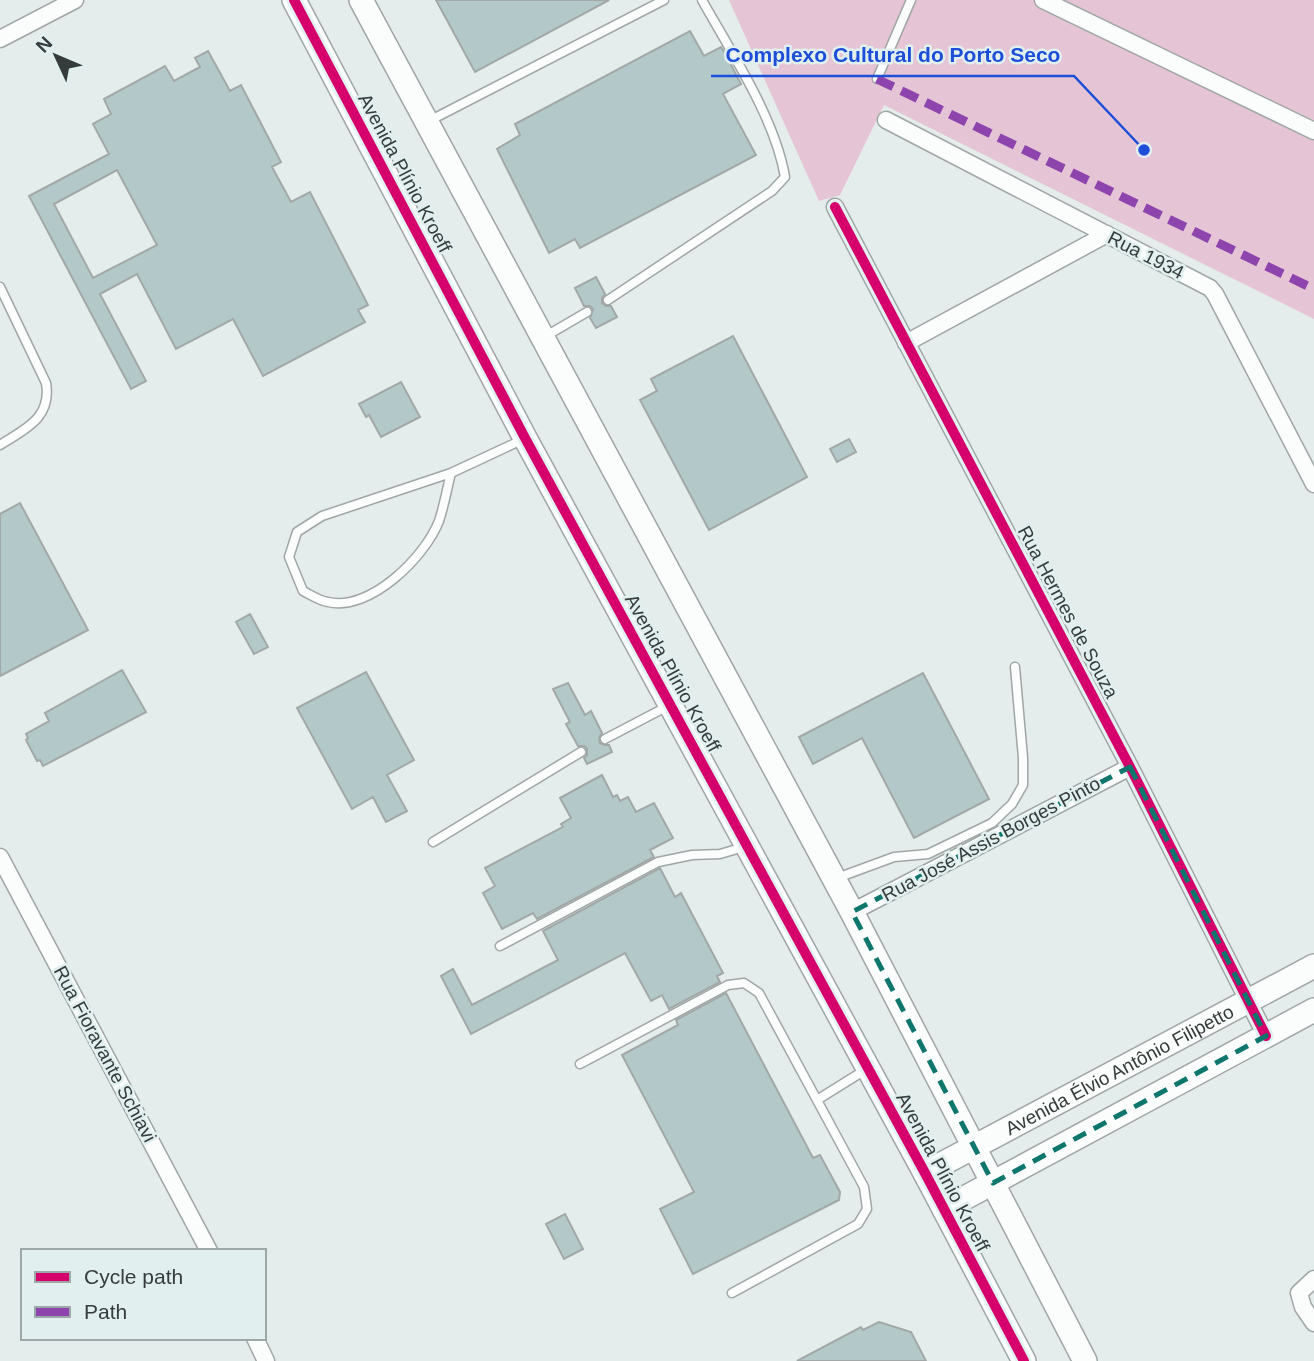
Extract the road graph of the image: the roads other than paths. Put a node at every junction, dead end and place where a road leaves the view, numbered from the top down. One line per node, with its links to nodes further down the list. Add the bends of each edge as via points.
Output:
1 (75, 0): 8 (street)
2 (295, 0): 20 (main road, Avenida Plínio Kroeff)
3 (361, 0): 11 (main road, Avenida Plínio Kroeff)
4 (664, 0): 11 (lane)
5 (702, 0): 16 (lane, via 781,152 785,177 772,191)
6 (911, 0): 9 (lane)
7 (1043, 0): 12 (street)
8 (0, 39)
9 (877, 79)
10 (886, 120): 14 (street, Rua 1934)
11 (427, 122): 18 (main road, Avenida Plínio Kroeff)
12 (1314, 131)
13 (835, 207): 19 (street, Rua Hermes de Souza)
14 (1107, 234): 19 (street); 23 (street, Rua 1934, via 1216,294)
15 (0, 288): 21 (lane, via 48,396 46,407 30,426)
16 (608, 300)
17 (587, 313): 18 (lane)
18 (543, 338): 32 (main road, Avenida Plínio Kroeff)
19 (906, 343): 28 (street, Rua Hermes de Souza)
20 (525, 438): 22 (lane); 25 (main road, Avenida Plínio Kroeff)
21 (0, 445)
22 (452, 473): 22 (lane, via 439,521 404,572 358,601 328,603 303,591 289,557 298,532 322,516)
23 (1314, 484)
24 (1015, 667): 32 (lane, via 1023,785 1012,804 992,824 928,854 894,858)
25 (670, 705): 26 (lane); 30 (main road, Avenida Plínio Kroeff)
26 (606, 739)
27 (581, 752): 29 (lane)
28 (1130, 767): 33 (street, Rua José Assis Borges Pinto); 36 (street, Rua Hermes de Souza)
29 (433, 842)
30 (747, 846): 34 (lane, via 659,862); 40 (main road, Avenida Plínio Kroeff)
31 (0, 857): 46 (street, Rua Fioravante Schiavi)
32 (835, 880): 33 (main road, Avenida Plínio Kroeff)
33 (852, 912): 42 (main road, Avenida Plínio Kroeff)
34 (500, 946)
35 (1314, 966): 36 (main road, Avenida Élvio Antônio Filipetto)
36 (1248, 1001): 38 (street, Rua Hermes de Souza); 42 (main road, Avenida Élvio Antônio Filipetto)
37 (1314, 1010): 38 (main road, Avenida Élvio Antônio Filipetto)
38 (1266, 1036): 44 (main road, Avenida Élvio Antônio Filipetto)
39 (580, 1064): 41 (lane, via 728,985 744,983 759,993)
40 (868, 1069): 41 (lane); 43 (main road, Avenida Plínio Kroeff)
41 (817, 1100): 48 (lane, via 864,1187 867,1209 859,1224)
42 (975, 1146): 43 (main road, Avenida Élvio Antônio Filipetto); 44 (main road, Avenida Plínio Kroeff)
43 (925, 1173): 45 (main road, Avenida Plínio Kroeff)
44 (993, 1183): 45 (main road, Avenida Élvio Antônio Filipetto); 53 (main road, Avenida Plínio Kroeff)
45 (944, 1209): 52 (main road, Avenida Plínio Kroeff)
46 (208, 1249)
47 (1314, 1279): 49 (street, via 1299,1293)
48 (732, 1293)
49 (1314, 1323)
50 (256, 1340): 51 (street)
51 (266, 1361)
52 (1024, 1361)
53 (1085, 1361)

